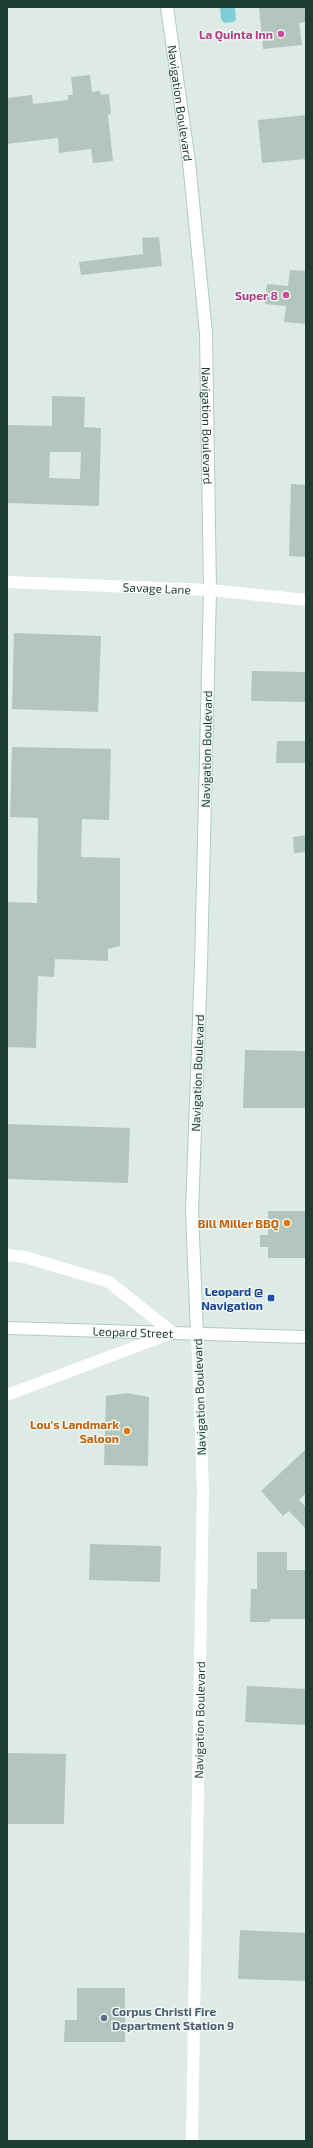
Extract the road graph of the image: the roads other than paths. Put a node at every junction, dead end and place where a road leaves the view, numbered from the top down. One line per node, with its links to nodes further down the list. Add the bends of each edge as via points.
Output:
1 (167, 7): 3 (main road, Navigation Boulevard, via 187,147 204,304)
2 (7, 582): 3 (main road, Savage Lane)
3 (210, 590): 4 (main road, Savage Lane); 8 (main road, Navigation Boulevard, via 192,1212)
4 (306, 600)
5 (7, 1255): 7 (main road, via 25,1257 109,1282)
6 (7, 1328): 7 (main road, Leopard Street)
7 (173, 1333): 8 (main road, Leopard Street); 10 (main road)
8 (197, 1334): 9 (main road, Leopard Street); 11 (main road, Navigation Boulevard, via 203,1489)
9 (306, 1337)
10 (7, 1395)
11 (192, 2141)

